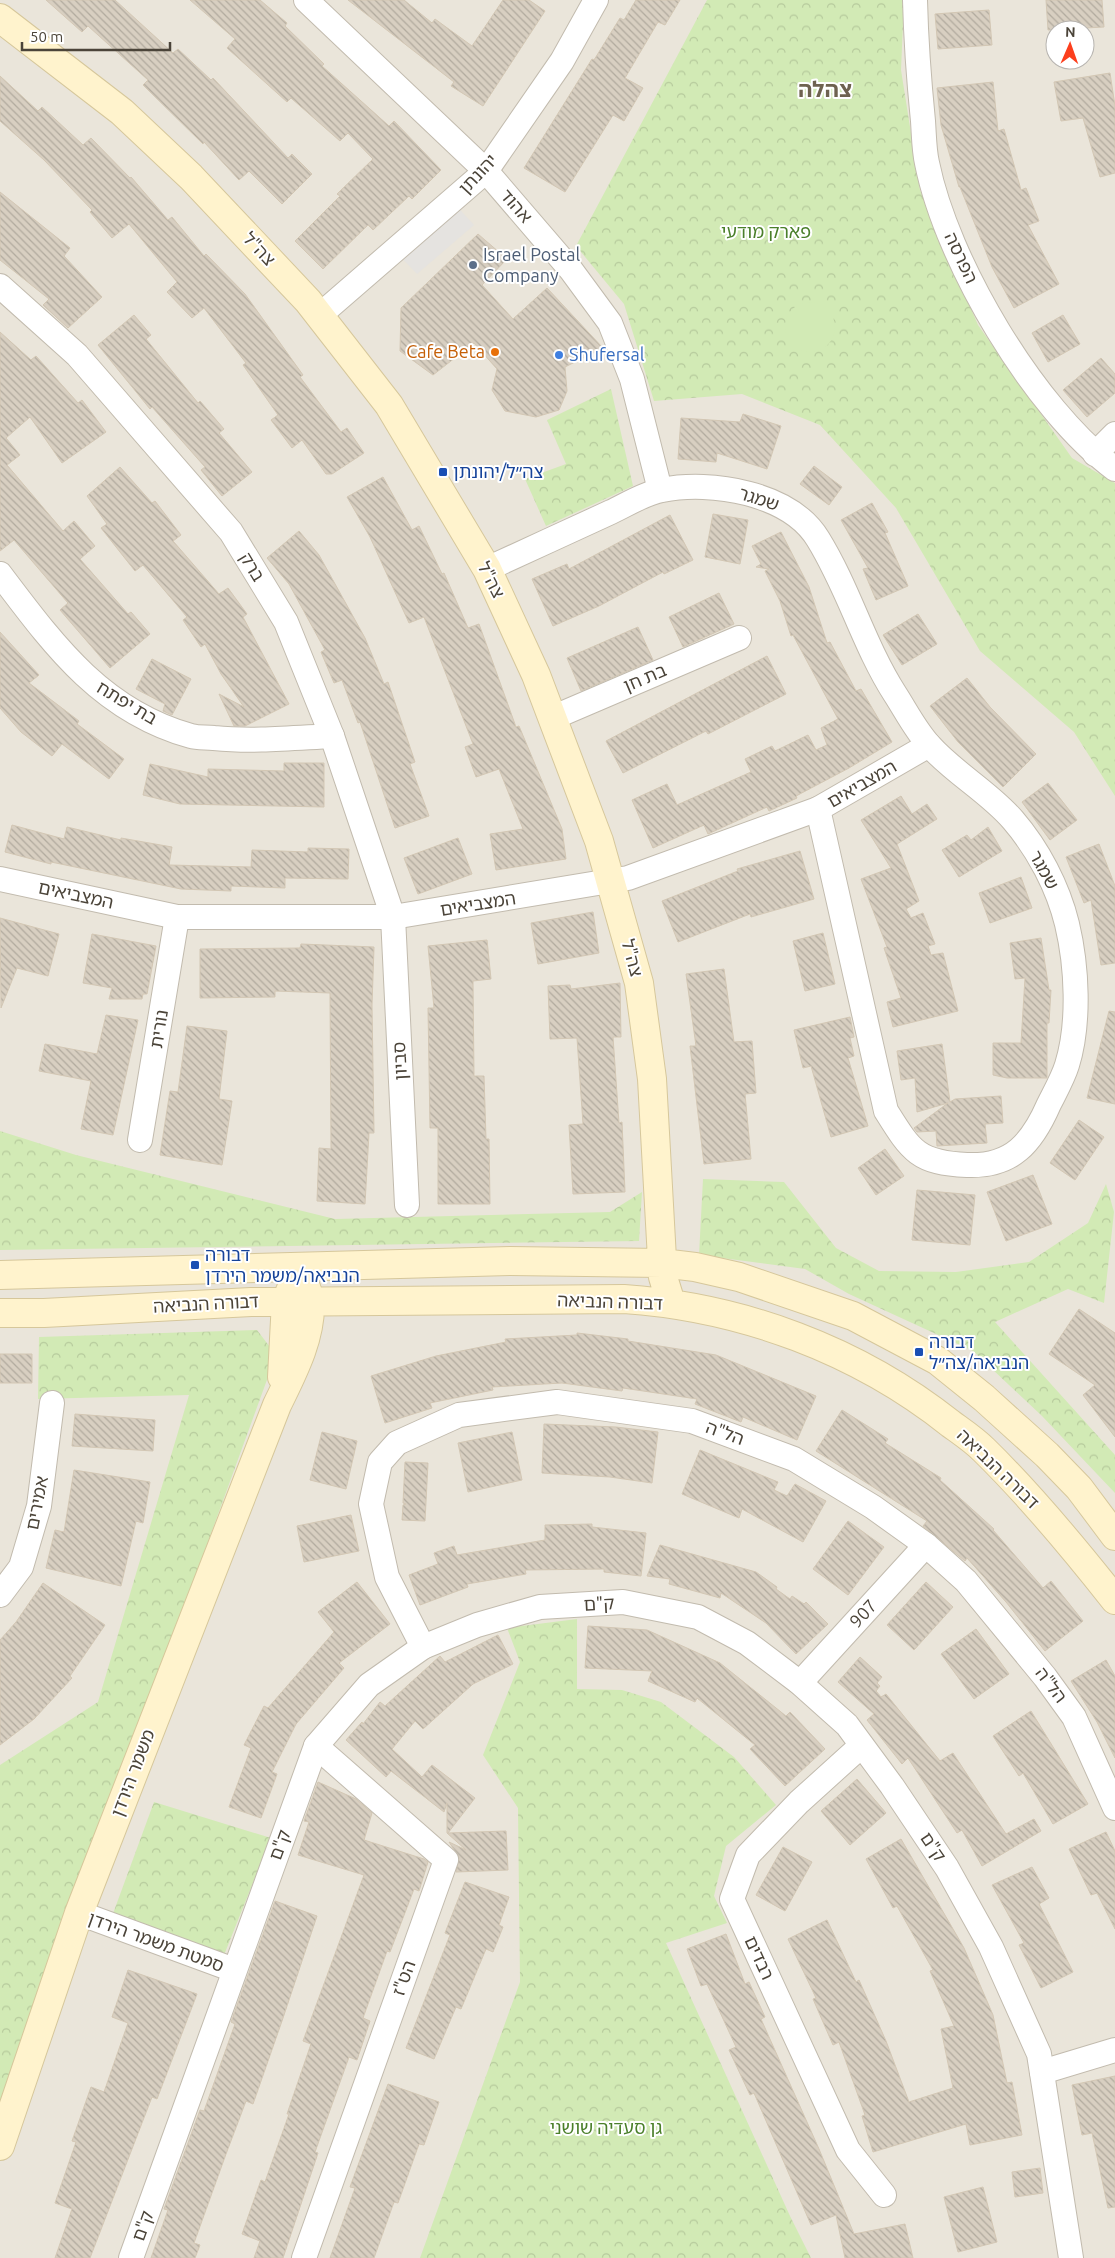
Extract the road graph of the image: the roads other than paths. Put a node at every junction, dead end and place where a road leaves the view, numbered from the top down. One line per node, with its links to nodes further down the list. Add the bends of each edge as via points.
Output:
1 (596, 0): 5 (street, יהונתן, via 562,61)
2 (915, 0): 9 (street, הפרסה, via 918,76 927,163 947,228 978,294 1024,371)
3 (313, 2): 5 (street, אהוד)
4 (0, 18): 7 (street, צה"ל, via 122,112 191,177)
5 (486, 171): 7 (street, יהונתן); 11 (street, אהוד, via 571,270 610,323 632,379)
6 (0, 286): 16 (street, ברק, via 77,355 231,532 286,622)
7 (320, 315): 12 (street, צה"ל, via 389,405)
8 (1115, 434): 9 (street)
9 (1095, 454): 10 (street, הפרסה)
10 (1115, 469)
11 (660, 490): 12 (street, שמגר); 17 (street, שמגר, via 716,487 746,493 788,508 817,536 879,669)
12 (487, 570): 15 (street, צה"ל, via 536,675)
13 (0, 574): 16 (street, בת יפתח, via 54,645 97,687 145,718 192,736 236,740)
14 (738, 638): 15 (street, בת חן)
15 (552, 718): 20 (street, צה"ל, via 599,841)
16 (332, 736): 22 (street, ברק)
17 (929, 745): 18 (street, המצביאים); 18 (street, שמגר, via 1013,820 1056,888 1067,924 1075,971 1074,1023 1067,1065 1040,1126 1018,1153 983,1166 946,1164 928,1159 920,1156 907,1142 886,1111)
18 (818, 809): 20 (street, המצביאים)
19 (0, 879): 21 (street, המצביאים)
20 (620, 880): 22 (street, המצביאים); 25 (street, צה"ל, via 652,1078)
21 (177, 917): 22 (street, המצביאים); 23 (street, נורית)
22 (393, 917): 24 (street, סביון)
23 (140, 1140)
24 (407, 1205)
25 (662, 1263): 26 (street, דבורה הנביאה, via 510,1262); 29 (street, צה"ל); 32 (street, דבורה הנביאה, via 739,1277 853,1316 938,1361 1047,1455 1079,1488)
26 (299, 1268): 27 (street, דבורה הנביאה); 28 (street, משמר הירדן)
27 (0, 1275)
28 (298, 1301): 29 (street, דבורה הנביאה, via 624,1299); 30 (street, דבורה הנביאה); 41 (street, משמר הירדן, via 307,1329 302,1346)
29 (670, 1303): 35 (street, דבורה הנביאה, via 750,1320 805,1339 886,1378 929,1406 982,1448 1066,1537)
30 (0, 1313)
31 (52, 1404): 34 (street, אמירים, via 39,1506 21,1567)
32 (1115, 1536)
33 (926, 1545): 36 (street, הל"ה, via 873,1507 794,1459 692,1421 557,1402 460,1415 397,1444 380,1462 371,1504 387,1577); 37 (street, 907); 40 (street, הל"ה, via 966,1581 1074,1717)
34 (0, 1595)
35 (1115, 1600)
36 (423, 1647): 37 (street, ק"ם, via 477,1625 540,1607 624,1602 698,1617 747,1643); 38 (street, ק"ם, via 369,1685)
37 (800, 1683): 39 (street, ק"ם, via 847,1725)
38 (316, 1746): 42 (street, ק"ם); 48 (street, הט"ז, via 446,1860)
39 (861, 1746): 44 (street, ק"ם, via 947,1868 991,1947 1039,2054); 46 (street, רבדים, via 799,1802 748,1855 732,1899 848,2150)
40 (1115, 1808)
41 (79, 1913): 42 (street, סמטת משמר הירדן); 45 (street, משמר הירדן)
42 (234, 1970): 47 (street, ק"ם)
43 (1115, 2050): 44 (street)
44 (1042, 2072): 49 (street, ק"ם)
45 (0, 2146)
46 (884, 2195)
47 (131, 2258)
48 (304, 2258)
49 (1071, 2258)

